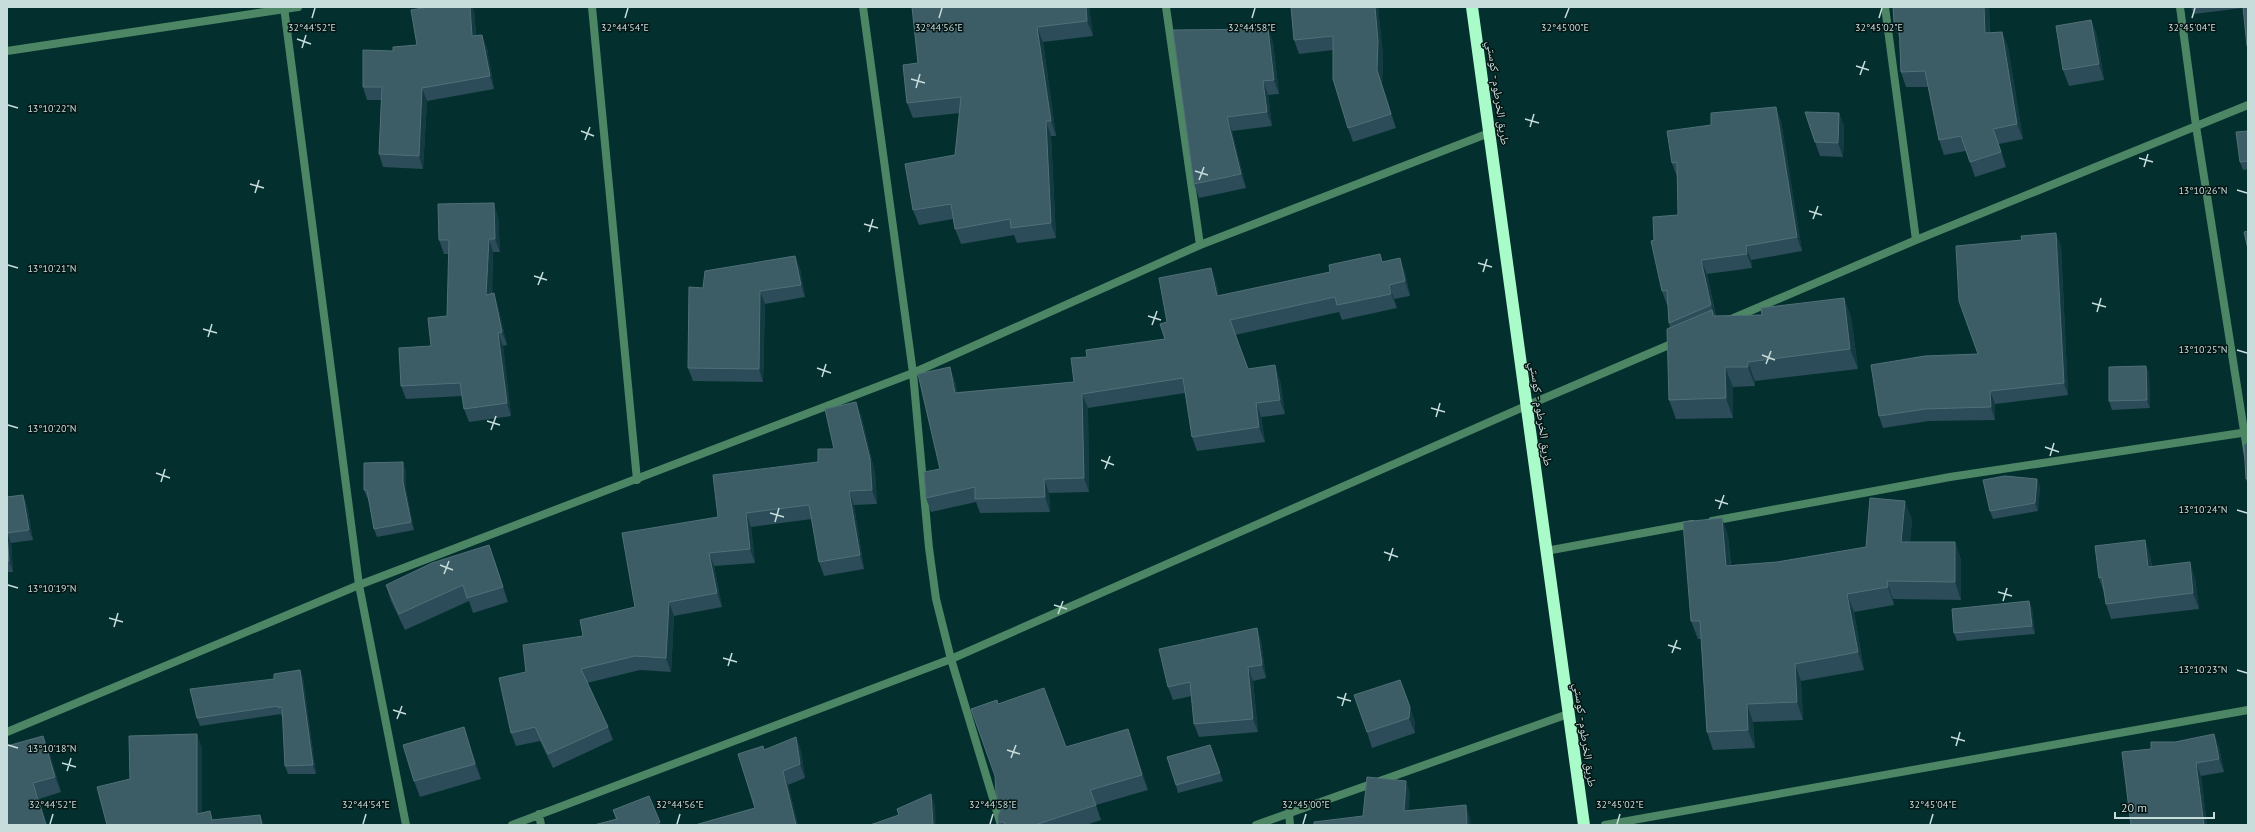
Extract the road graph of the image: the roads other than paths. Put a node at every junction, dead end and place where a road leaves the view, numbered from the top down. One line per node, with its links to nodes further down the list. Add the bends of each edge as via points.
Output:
1 (298, 7): 8 (street)
2 (592, 7): 21 (street)
3 (864, 7): 17 (street)
4 (1166, 7): 14 (street)
5 (1472, 7): 12 (highway, طريق الخرطوم - كوستي)
6 (1885, 7): 13 (street)
7 (2180, 7): 11 (street)
8 (284, 8): 9 (street); 23 (street)
9 (7, 51)
10 (2248, 105): 11 (street)
11 (2196, 126): 13 (street); 19 (street)
12 (1489, 133): 14 (street); 18 (highway, طريق الخرطوم - كوستي)
13 (1916, 240): 15 (street)
14 (1200, 245): 17 (street)
15 (1721, 323)
16 (1685, 338): 18 (street)
17 (914, 373): 21 (street); 24 (street, via 929,548 936,599)
18 (1526, 406): 22 (highway, طريق الخرطوم - كوستي); 24 (street)
19 (2246, 433): 20 (street); 22 (street, via 1950,477)
20 (2248, 456)
21 (637, 480): 23 (street)
22 (1546, 551): 26 (highway, طريق الخرطوم - كوستي)
23 (359, 585): 27 (street); 30 (street)
24 (952, 659): 29 (street); 33 (street)
25 (2248, 710): 37 (street)
26 (1568, 714): 28 (street); 36 (highway, طريق الخرطوم - كوستي)
27 (7, 732)
28 (1289, 812): 34 (street); 35 (street)
29 (539, 814): 31 (street); 32 (street)
30 (406, 825)
31 (512, 825)
32 (541, 825)
33 (1000, 825)
34 (1256, 825)
35 (1290, 825)
36 (1584, 825)
37 (1605, 825)

